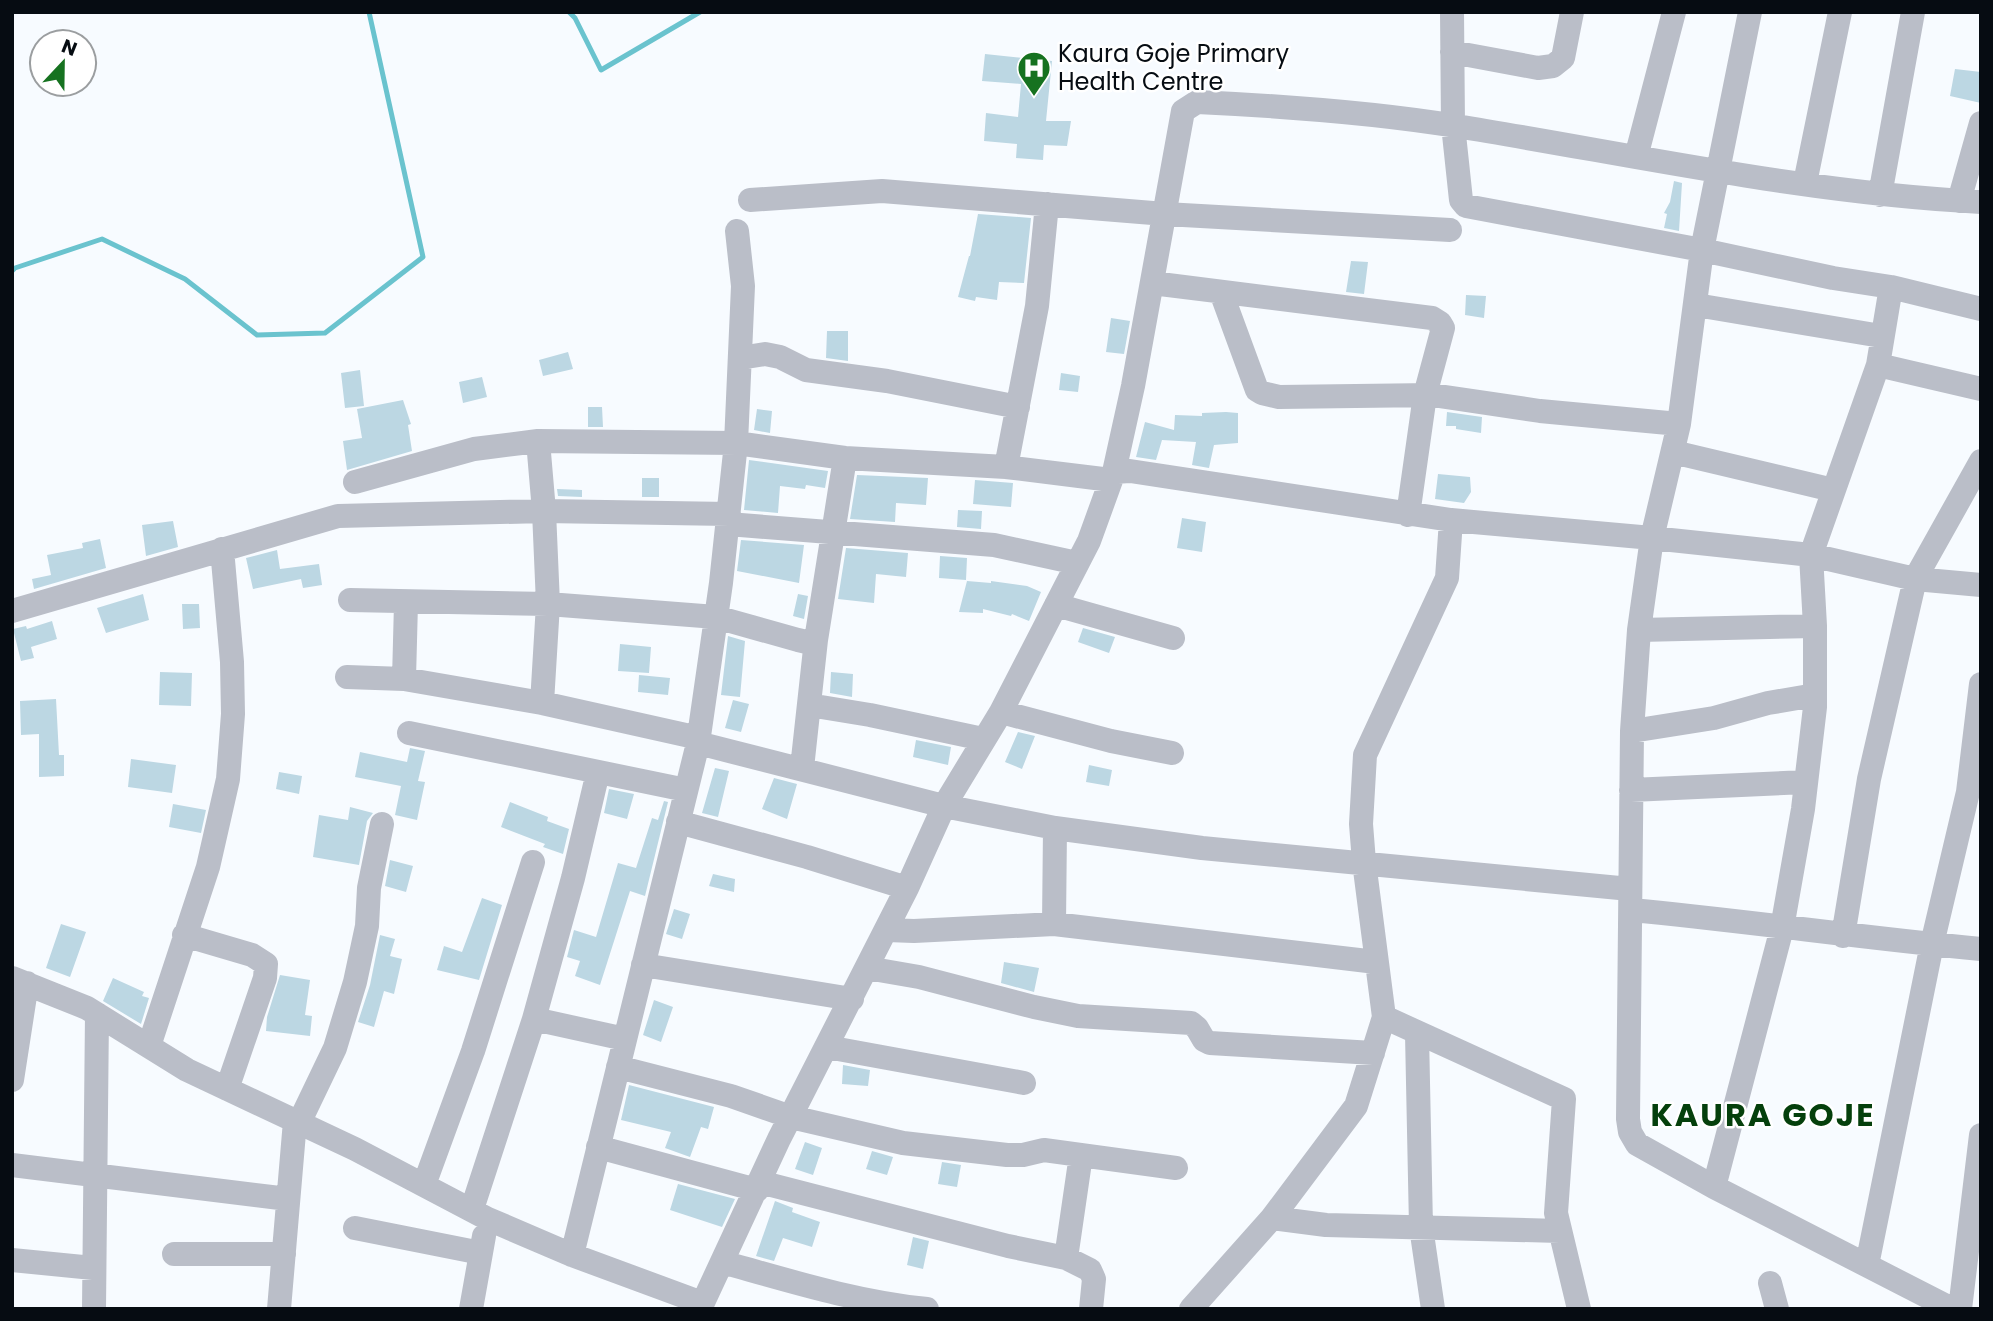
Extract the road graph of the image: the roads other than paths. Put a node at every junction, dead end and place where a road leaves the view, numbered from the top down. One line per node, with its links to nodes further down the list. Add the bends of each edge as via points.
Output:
1 (1452, 12): 7 (street)
2 (1572, 12): 7 (street, via 1563,58 1553,66 1538,68)
3 (1675, 12): 10 (street)
4 (1751, 12): 11 (street)
5 (1840, 12): 12 (street)
6 (1913, 12): 13 (street)
7 (1452, 52): 9 (street)
8 (1981, 123): 15 (street)
9 (1453, 125): 10 (street); 17 (street, via 1317,108 1197,102 1183,111); 20 (street, via 1461,200 1466,206)
10 (1636, 157): 11 (street)
11 (1718, 171): 12 (street); 20 (street)
12 (1805, 183): 13 (street)
13 (1880, 195): 15 (street)
14 (750, 200): 16 (street, via 882,191)
15 (1970, 202)
16 (1047, 204): 17 (street); 31 (street, via 1037,306)
17 (1165, 214): 18 (street); 21 (street)
18 (1450, 230)
19 (737, 231): 27 (street, via 743,286)
20 (1702, 250): 22 (street); 24 (street)
21 (1152, 283): 23 (street); 39 (street)
22 (1891, 287): 25 (street); 26 (street)
23 (1221, 292): 30 (street, via 1256,390 1279,397); 30 (street, via 1432,318 1443,328)
24 (1696, 305): 26 (street); 32 (street)
25 (1981, 309)
26 (1881, 336): 28 (street)
27 (740, 358): 31 (street, via 780,357 806,370); 34 (street)
28 (1878, 365): 29 (street); 41 (street)
29 (1981, 388)
30 (1424, 395): 32 (street); 43 (street)
31 (1018, 407): 38 (street)
32 (1679, 424): 35 (street)
33 (538, 441): 34 (street); 40 (street, via 474,449); 42 (street)
34 (736, 443): 36 (street); 44 (street)
35 (1673, 452): 41 (street); 47 (street)
36 (845, 458): 38 (street); 46 (street)
37 (1981, 461): 51 (street)
38 (1006, 467): 39 (street)
39 (1112, 476): 43 (street, via 1130,471); 50 (street)
40 (355, 482)
41 (1833, 490): 49 (street)
42 (544, 511): 44 (street); 48 (street, via 338,516); 55 (street)
43 (1408, 515): 45 (street)
44 (728, 519): 46 (street); 58 (street)
45 (1451, 520): 47 (street); 85 (street, via 1447,578 1364,755)
46 (832, 532): 50 (street, via 994,545); 62 (street)
47 (1652, 538): 49 (street); 60 (street)
48 (222, 549): 57 (street); 91 (street, via 232,662 228,779 208,867)
49 (1811, 555): 51 (street); 59 (street)
50 (1077, 563): 56 (street)
51 (1915, 579): 52 (street); 92 (street, via 1869,779)
52 (1981, 585)
53 (350, 600): 54 (street)
54 (406, 603): 55 (street); 64 (street)
55 (548, 604): 58 (street); 67 (street)
56 (1056, 605): 61 (street); 69 (street)
57 (12, 611)
58 (716, 617): 62 (street, via 811,643); 73 (street)
59 (1815, 626): 60 (street); 66 (street)
60 (1639, 630): 70 (street)
61 (1173, 638)
62 (817, 640): 68 (street)
63 (347, 677): 64 (street)
64 (404, 678): 67 (street)
65 (1981, 684): 93 (street, via 1968,792)
66 (1815, 695): 70 (street); 77 (street)
67 (542, 704): 73 (street)
68 (809, 705): 72 (street); 75 (street)
69 (1001, 712): 72 (street); 74 (street)
70 (1632, 731): 79 (street)
71 (410, 733): 76 (street)
72 (983, 739): 80 (street)
73 (699, 740): 75 (street); 78 (street)
74 (1172, 753)
75 (803, 768): 80 (street)
76 (598, 772): 78 (street); 102 (street)
77 (1806, 782): 79 (street); 89 (street)
78 (686, 790): 81 (street)
79 (1631, 790): 87 (street)
80 (944, 806): 83 (street); 86 (street)
81 (678, 822): 86 (street); 96 (street)
82 (382, 824): 113 (street, via 355,982 323,1078)
83 (1055, 828): 85 (street); 88 (street)
84 (533, 862): 120 (street, via 473,1051)
85 (1364, 863): 87 (street); 95 (street)
86 (907, 888): 90 (street)
87 (1631, 900): 89 (street); 122 (street, via 1630,1132 1637,1144)
88 (1054, 924): 90 (street); 95 (street)
89 (1782, 928): 92 (street); 122 (street)
90 (887, 930): 97 (street)
91 (184, 935): 105 (street); 111 (street, via 266,964)
92 (1843, 936): 93 (street)
93 (1932, 944): 94 (street); 137 (street)
94 (1981, 949)
95 (1376, 962): 101 (street)
96 (643, 965): 99 (street); 104 (street)
97 (867, 968): 99 (street); 107 (street, via 1078,1016 1191,1023 1210,1043)
98 (20, 981): 100 (street); 109 (street)
99 (852, 999): 106 (street)
100 (97, 1014): 105 (street); 119 (street)
101 (1384, 1017): 103 (street); 107 (street)
102 (534, 1019): 104 (street); 125 (street)
103 (1417, 1034): 128 (street); 129 (street, via 1564,1099 1556,1213)
104 (625, 1040): 108 (street)
105 (149, 1046): 111 (street)
106 (827, 1047): 110 (street); 112 (street)
107 (1373, 1053): 126 (street, via 1356,1106)
108 (618, 1067): 112 (street, via 731,1096); 115 (street)
109 (12, 1080)
110 (1024, 1083)
111 (227, 1089): 113 (street)
112 (791, 1117): 116 (street, via 903,1143 968,1152 1023,1156 1044,1150); 121 (street)
113 (297, 1122): 120 (street); 123 (street)
114 (1981, 1135): 124 (street)
115 (598, 1147): 121 (street); 133 (street)
116 (1081, 1155): 118 (street); 134 (street)
117 (12, 1165): 119 (street)
118 (1176, 1168)
119 (94, 1174): 123 (street); 138 (street)
120 (424, 1185): 125 (street)
121 (758, 1186): 134 (street); 136 (street)
122 (1714, 1187): 137 (street)
123 (288, 1199): 132 (street)
124 (1976, 1211): 152 (street)
125 (480, 1214): 130 (street); 133 (street)
126 (1272, 1218): 128 (street, via 1326,1225); 147 (street)
127 (355, 1227): 130 (street)
128 (1421, 1227): 129 (street); 148 (street)
129 (1560, 1231): 149 (street)
130 (481, 1253): 144 (street)
131 (174, 1254): 132 (street)
132 (284, 1254): 143 (street)
133 (572, 1255): 140 (street)
134 (1066, 1258): 146 (street, via 1090,1270 1094,1279)
135 (12, 1260): 138 (street)
136 (722, 1262): 140 (street); 141 (street)
137 (1867, 1265): 151 (street)
138 (93, 1268): 142 (street)
139 (1770, 1283): 150 (street)
140 (701, 1306)
141 (892, 1307): 145 (street)
142 (94, 1309)
143 (279, 1309)
144 (471, 1309)
145 (927, 1309)
146 (1091, 1309)
147 (1191, 1309)
148 (1433, 1309)
149 (1579, 1309)
150 (1777, 1309)
151 (1952, 1309)
152 (1960, 1309)

